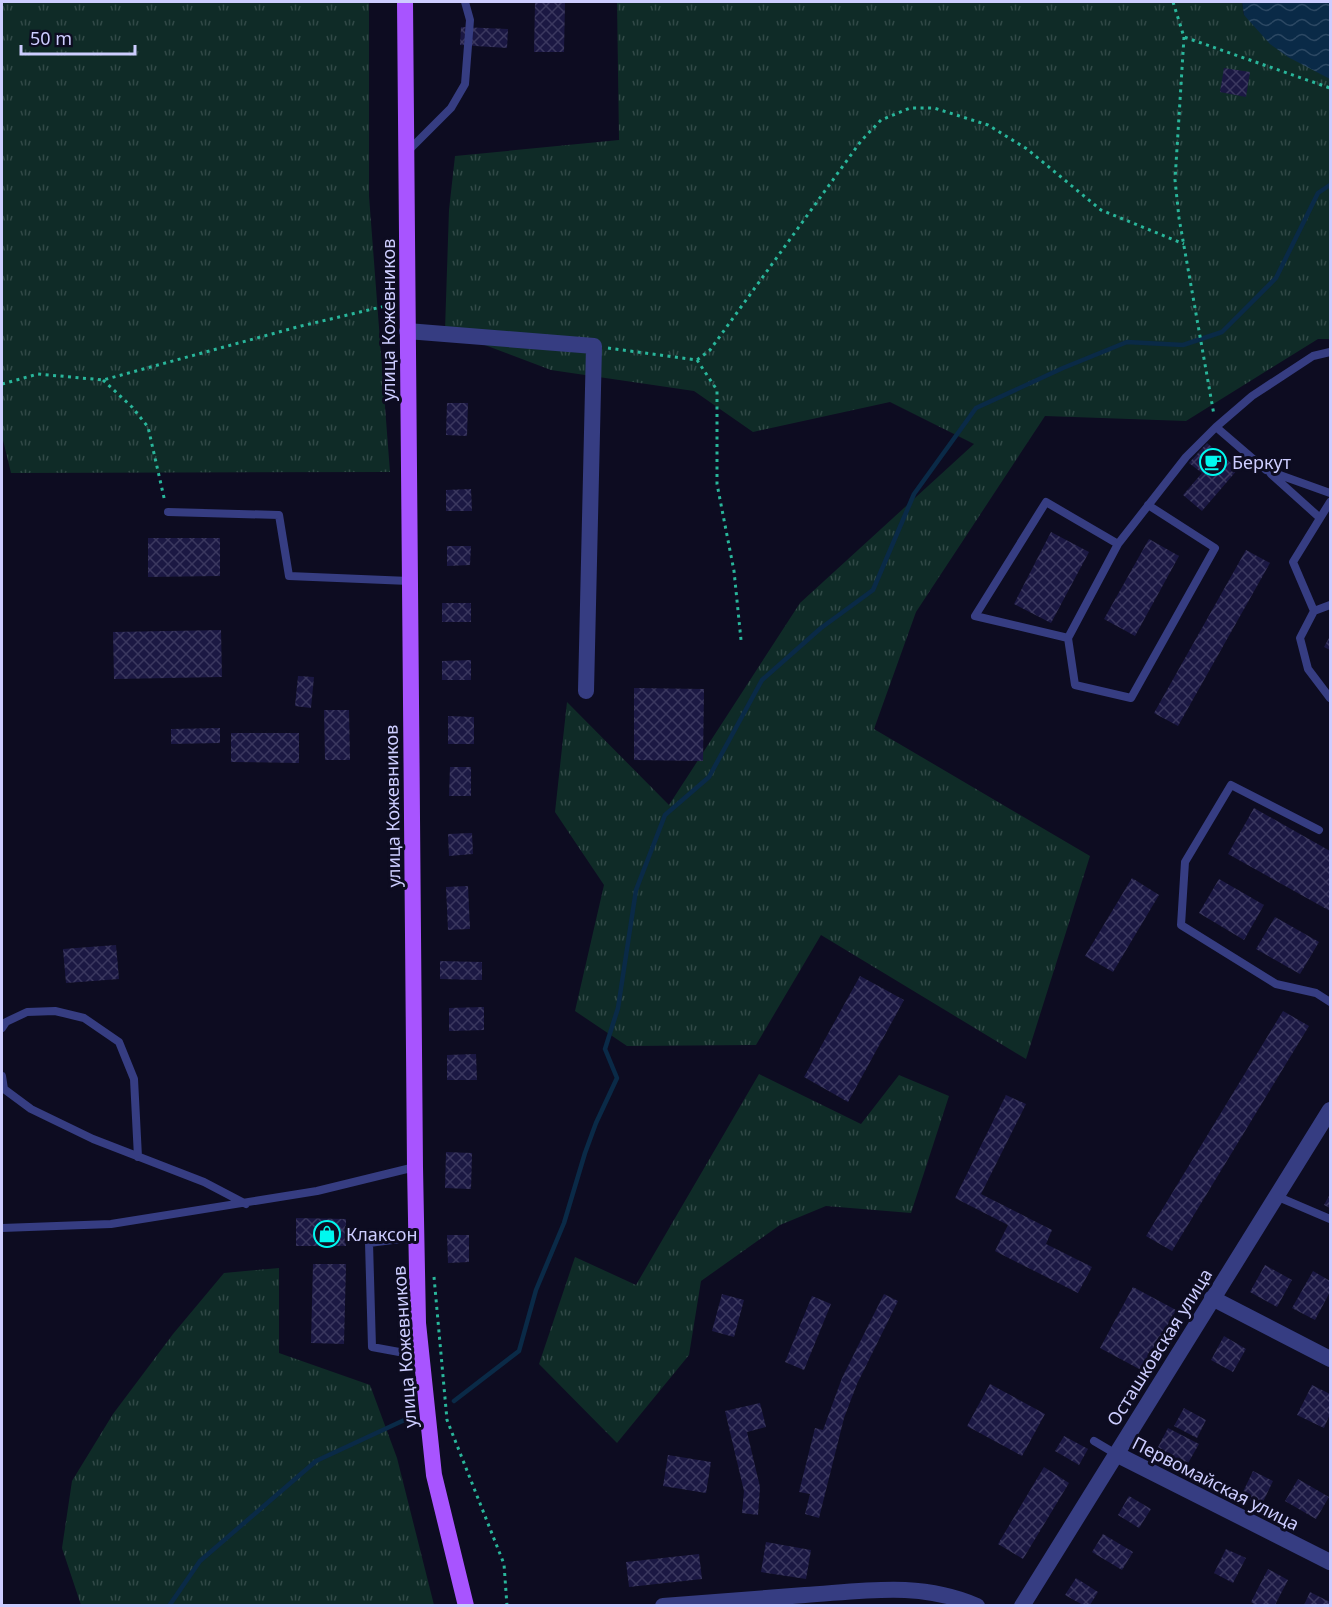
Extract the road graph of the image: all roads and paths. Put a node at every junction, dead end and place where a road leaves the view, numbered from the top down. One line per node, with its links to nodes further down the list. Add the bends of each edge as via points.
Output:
1 (405, 2): 6 (main road, улица Кожевников)
2 (465, 2): 6 (lane, via 470,20 465,84 451,108)
3 (1173, 2): 4 (path)
4 (1184, 37): 5 (path); 7 (path, via 1175,180)
5 (1330, 88)
6 (406, 153): 8 (main road, улица Кожевников)
7 (1184, 244): 12 (path, via 1101,210 1027,149 988,125 934,108 910,108 881,120 861,141 710,350); 15 (path)
8 (407, 301): 9 (main road, улица Кожевников); 13 (path)
9 (407, 331): 10 (street); 23 (main road, улица Кожевников)
10 (594, 346): 12 (path); 28 (street)
11 (1330, 352): 15 (lane, via 1313,356 1252,396)
12 (697, 360): 27 (path, via 717,390 717,484 734,571)
13 (103, 380): 14 (path, via 39,374); 20 (path, via 148,427)
14 (2, 384)
15 (1216, 427): 16 (lane); 19 (lane, via 1186,457)
16 (1266, 470): 17 (lane); 21 (lane)
17 (1330, 493)
18 (1330, 502): 21 (lane)
19 (1149, 505): 22 (lane); 26 (lane, via 1215,549 1131,698 1075,685)
20 (168, 512): 23 (lane, via 279,515 289,576)
21 (1320, 518): 25 (lane, via 1293,562)
22 (1118, 544): 26 (lane); 26 (lane, via 1046,502 975,616)
23 (409, 581): 36 (main road, улица Кожевников)
24 (1330, 605): 25 (lane)
25 (1314, 610): 29 (lane, via 1300,638 1308,669)
26 (1068, 638)
27 (741, 640)
28 (586, 691)
29 (1330, 698)
30 (1319, 830): 31 (lane, via 1231,785 1185,862 1181,925 1276,984 1316,993)
31 (1330, 1002)
32 (2, 1028): 35 (lane, via 27,1012 55,1011 84,1018 119,1042 134,1079)
33 (2, 1076): 35 (lane, via 4,1089 31,1109)
34 (1330, 1110): 37 (street, Осташковская улица)
35 (138, 1157): 38 (lane, via 204,1182)
36 (415, 1167): 38 (lane); 41 (main road, улица Кожевников)
37 (1276, 1196): 39 (lane); 43 (street, Осташковская улица)
38 (247, 1204): 40 (lane, via 111,1224)
39 (1330, 1219)
40 (2, 1228)
41 (416, 1237): 44 (main road, улица Кожевников); 44 (lane, via 369,1243 372,1347)
42 (433, 1268): 50 (path, via 447,1420 504,1564)
43 (1212, 1298): 45 (street); 47 (street, Осташковская улица)
44 (421, 1356): 49 (main road, улица Кожевников, via 434,1475)
45 (1330, 1359)
46 (1094, 1441): 47 (lane)
47 (1116, 1454): 48 (street, Первомайская улица); 53 (street, Осташковская улица)
48 (1330, 1562)
49 (466, 1605)
50 (507, 1605)
51 (663, 1605): 52 (street, via 896,1589 939,1592)
52 (977, 1605)
53 (1022, 1605)

